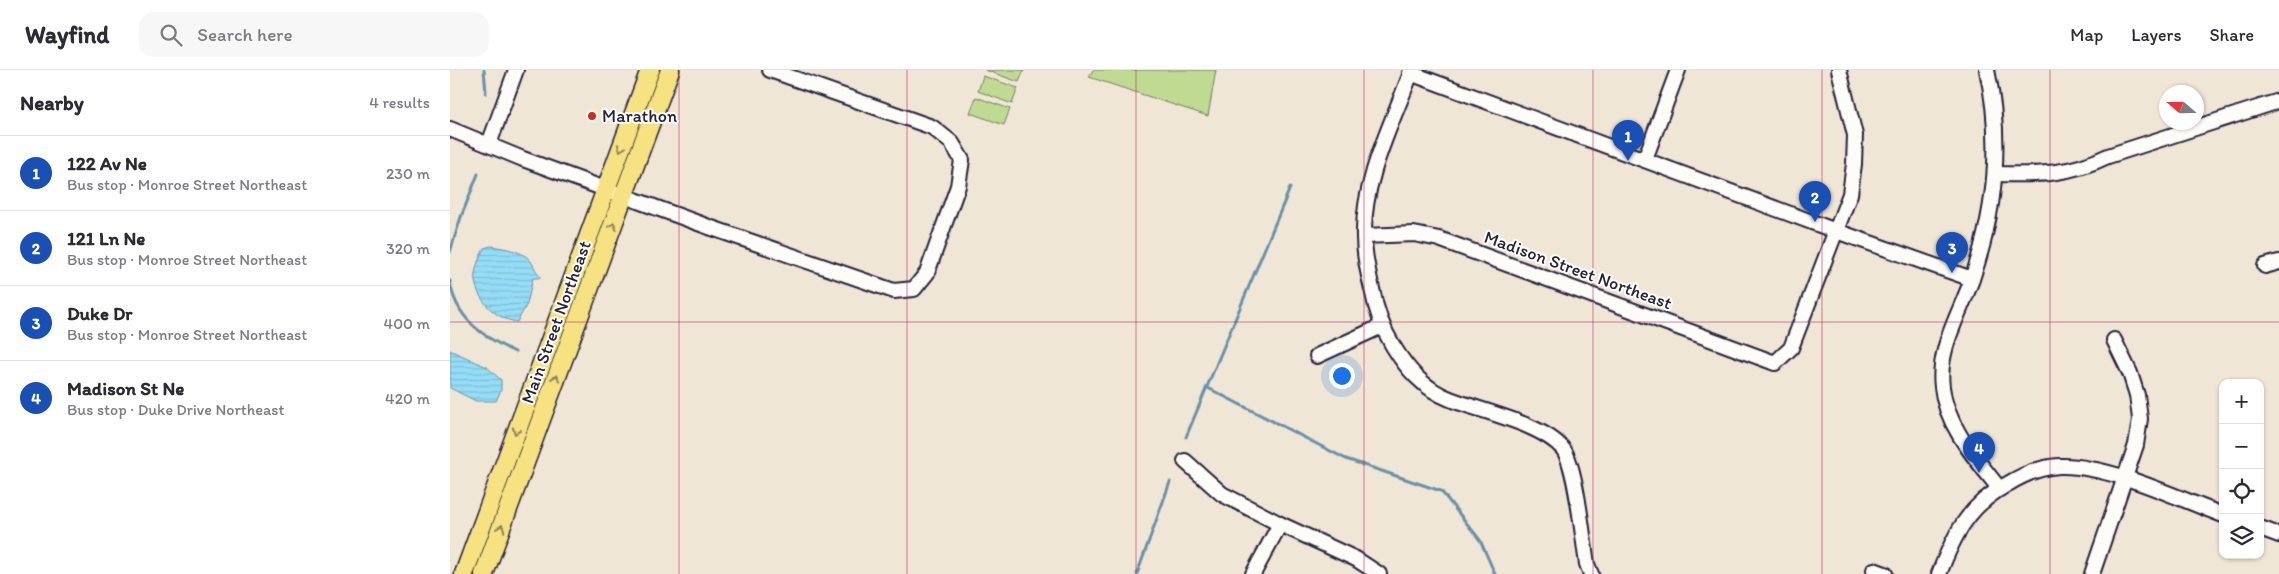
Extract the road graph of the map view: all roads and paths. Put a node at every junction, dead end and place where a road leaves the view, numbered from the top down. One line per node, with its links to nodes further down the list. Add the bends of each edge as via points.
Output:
1 (516, 70): 11 (street)
2 (650, 70): 14 (main road, Main Street Northeast, one-way to 14)
3 (670, 70): 15 (main road, Main Street Northeast)
4 (770, 70): 15 (street, via 932,127 952,142 962,160 958,186 927,273 914,289 894,291)
5 (1678, 70): 12 (street)
6 (1839, 70): 16 (street, via 1855,135 1850,194)
7 (1986, 70): 13 (street, via 1994,108)
8 (1411, 72): 12 (street); 17 (street, via 1374,177 1366,209)
9 (2279, 101): 13 (street, via 2068,172)
10 (450, 129): 11 (street)
11 (489, 144): 14 (street)
12 (1645, 159): 16 (street)
13 (1996, 174): 20 (street, via 1989,221)
14 (606, 188): 15 (street); 31 (main road, Main Street Northeast, one-way to 31)
15 (624, 196): 32 (main road, Main Street Northeast, one-way to 15)
16 (1836, 231): 17 (street, Madison Street Northeast, via 1791,348 1775,363 1439,239 1414,234); 20 (street)
17 (1364, 236): 21 (street, via 1366,268)
18 (2279, 262): 19 (street)
19 (2265, 266)
20 (1972, 279): 26 (street, via 1941,363 1941,387 1946,409 1968,450)
21 (1382, 326): 23 (street); 35 (street, via 1404,364 1424,385 1448,399 1530,428 1554,440 1564,450 1574,479 1587,564)
22 (2114, 340): 25 (street, via 2130,373 2140,419)
23 (1317, 356)
24 (1185, 461): 28 (street, via 1222,494)
25 (2126, 479): 26 (street, via 2096,470 2058,466 2025,473); 27 (street); 37 (street)
26 (1999, 488): 36 (street, via 1965,519 1951,542)
27 (2220, 514)
28 (1280, 524): 33 (street); 34 (street, via 1356,559)
29 (2264, 529): 30 (street)
30 (2279, 535)
31 (464, 574)
32 (484, 574)
33 (1253, 574)
34 (1379, 574)
35 (1592, 574)
36 (1939, 574)
37 (2092, 574)

